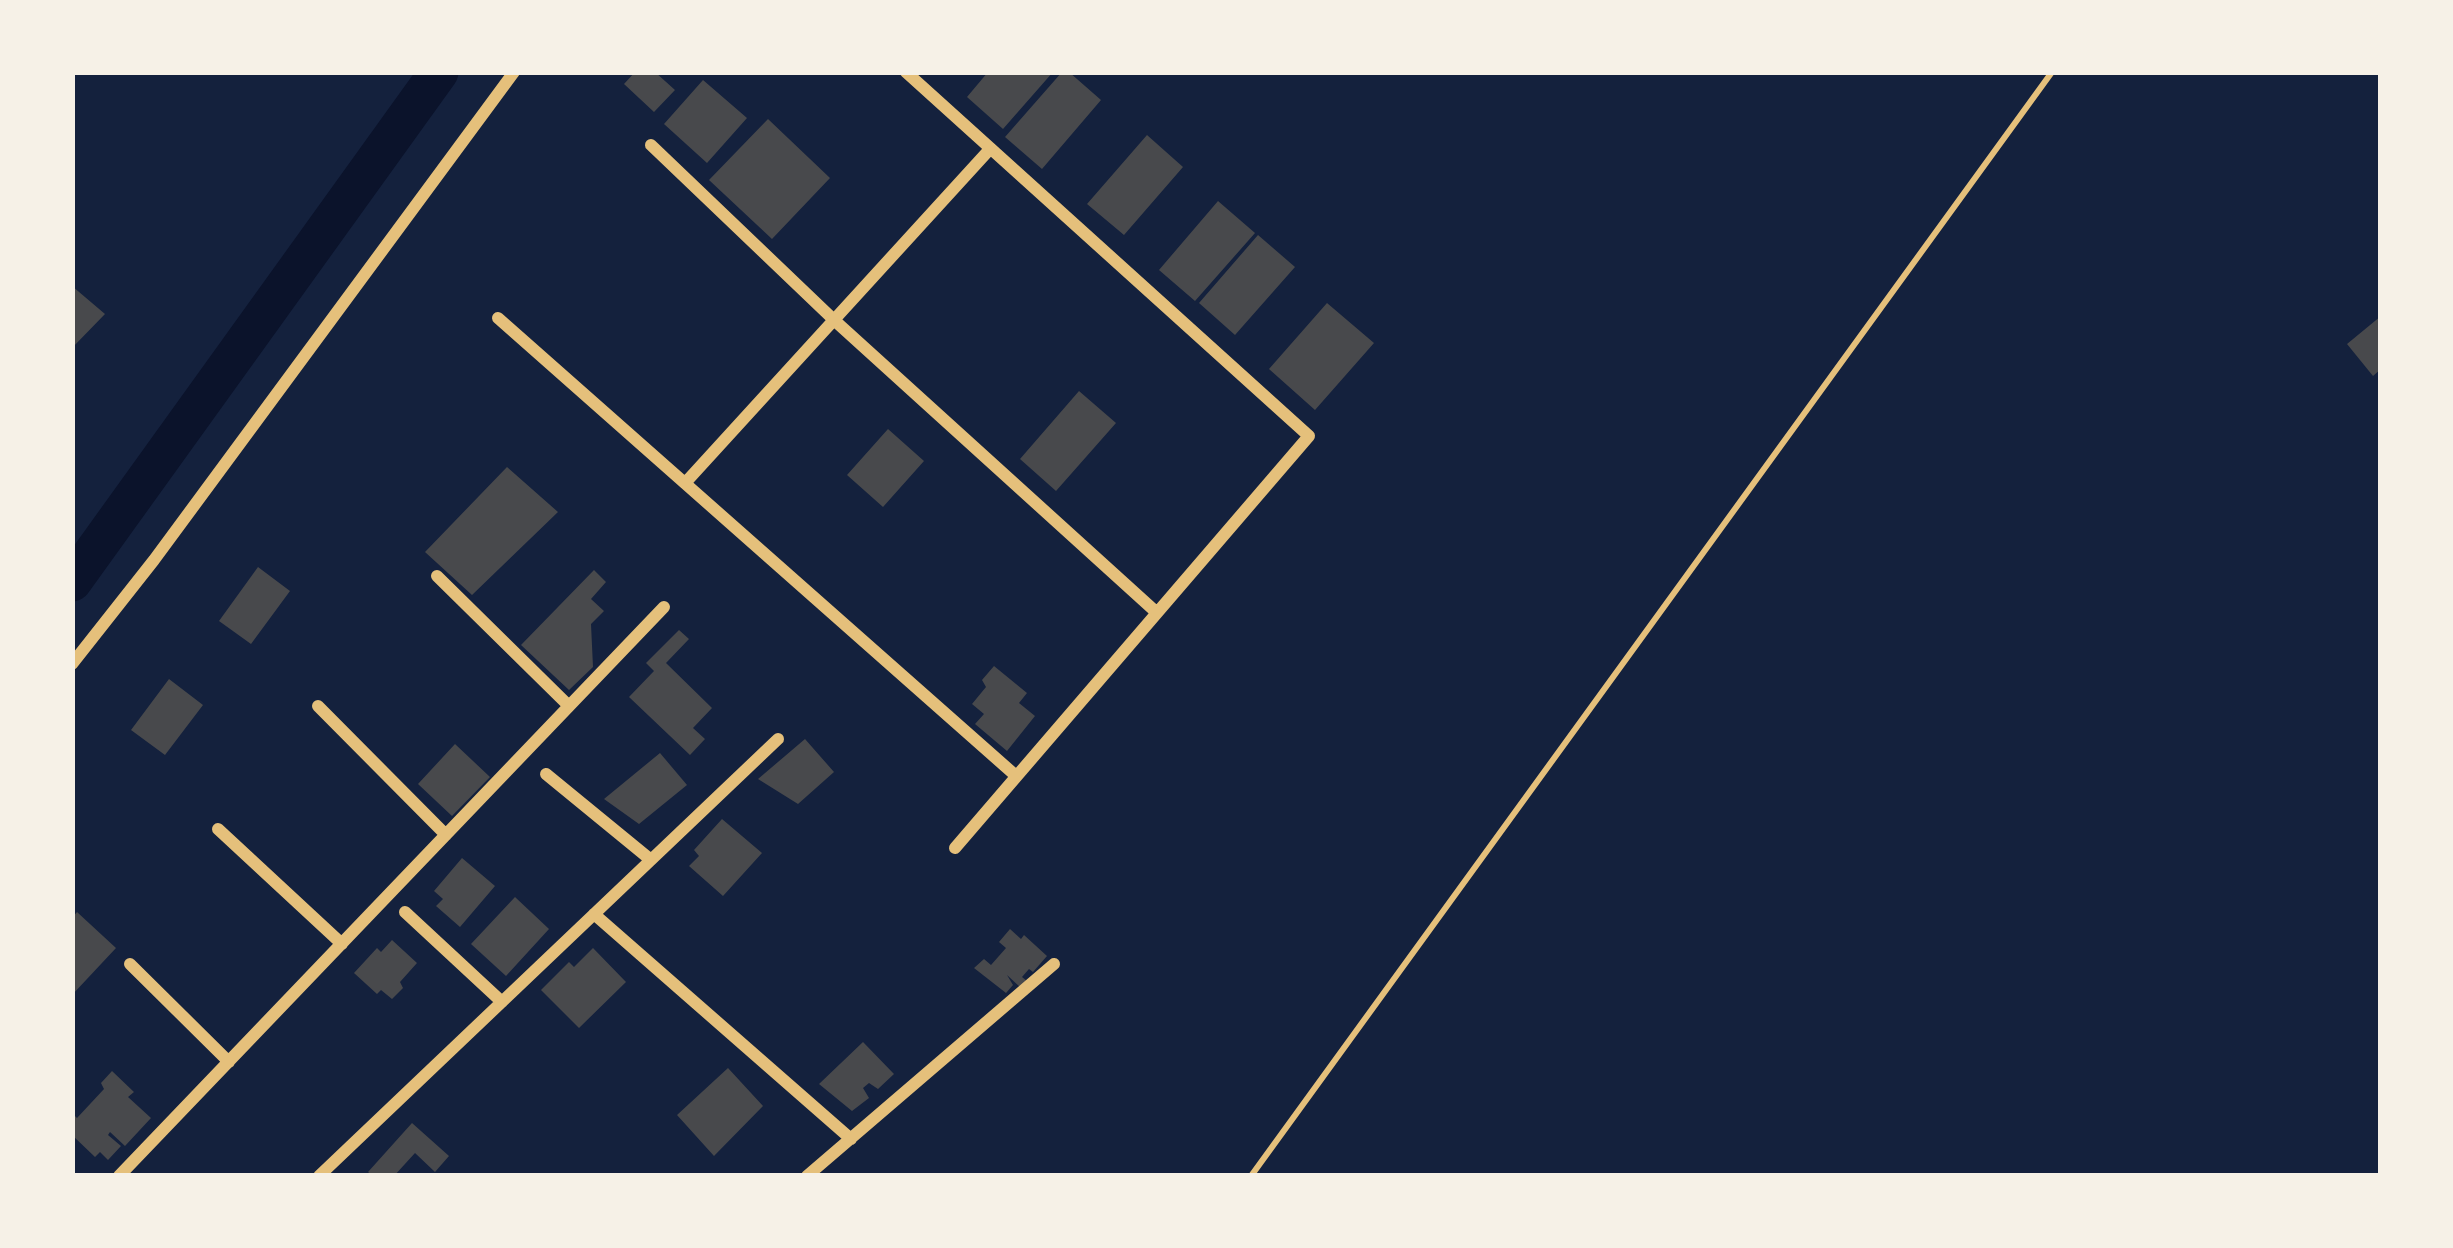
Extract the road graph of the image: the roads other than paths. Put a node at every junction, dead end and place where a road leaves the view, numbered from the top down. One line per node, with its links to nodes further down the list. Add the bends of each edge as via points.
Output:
1 (514, 72): 12 (street)
2 (905, 72): 5 (street)
3 (2052, 72): 33 (lane)
4 (651, 145): 7 (street)
5 (990, 148): 7 (street); 11 (street, via 1309,436)
6 (498, 318): 8 (street)
7 (834, 320): 8 (street); 11 (street)
8 (686, 482): 17 (street)
9 (437, 576): 14 (street)
10 (664, 607): 14 (street)
11 (1156, 612): 17 (street)
12 (72, 664)
13 (318, 706): 19 (street)
14 (569, 706): 19 (street)
15 (778, 739): 21 (street)
16 (546, 774): 21 (street)
17 (1015, 775): 20 (street)
18 (218, 829): 24 (street)
19 (446, 835): 24 (street)
20 (955, 848)
21 (651, 860): 23 (street)
22 (405, 912): 27 (street)
23 (595, 914): 27 (street); 29 (street)
24 (342, 944): 28 (street)
25 (130, 964): 28 (street)
26 (1054, 964): 29 (street)
27 (502, 1002): 31 (street)
28 (229, 1062): 30 (street)
29 (850, 1138): 32 (street)
30 (119, 1176)
31 (319, 1176)
32 (807, 1176)
33 (1251, 1176)

